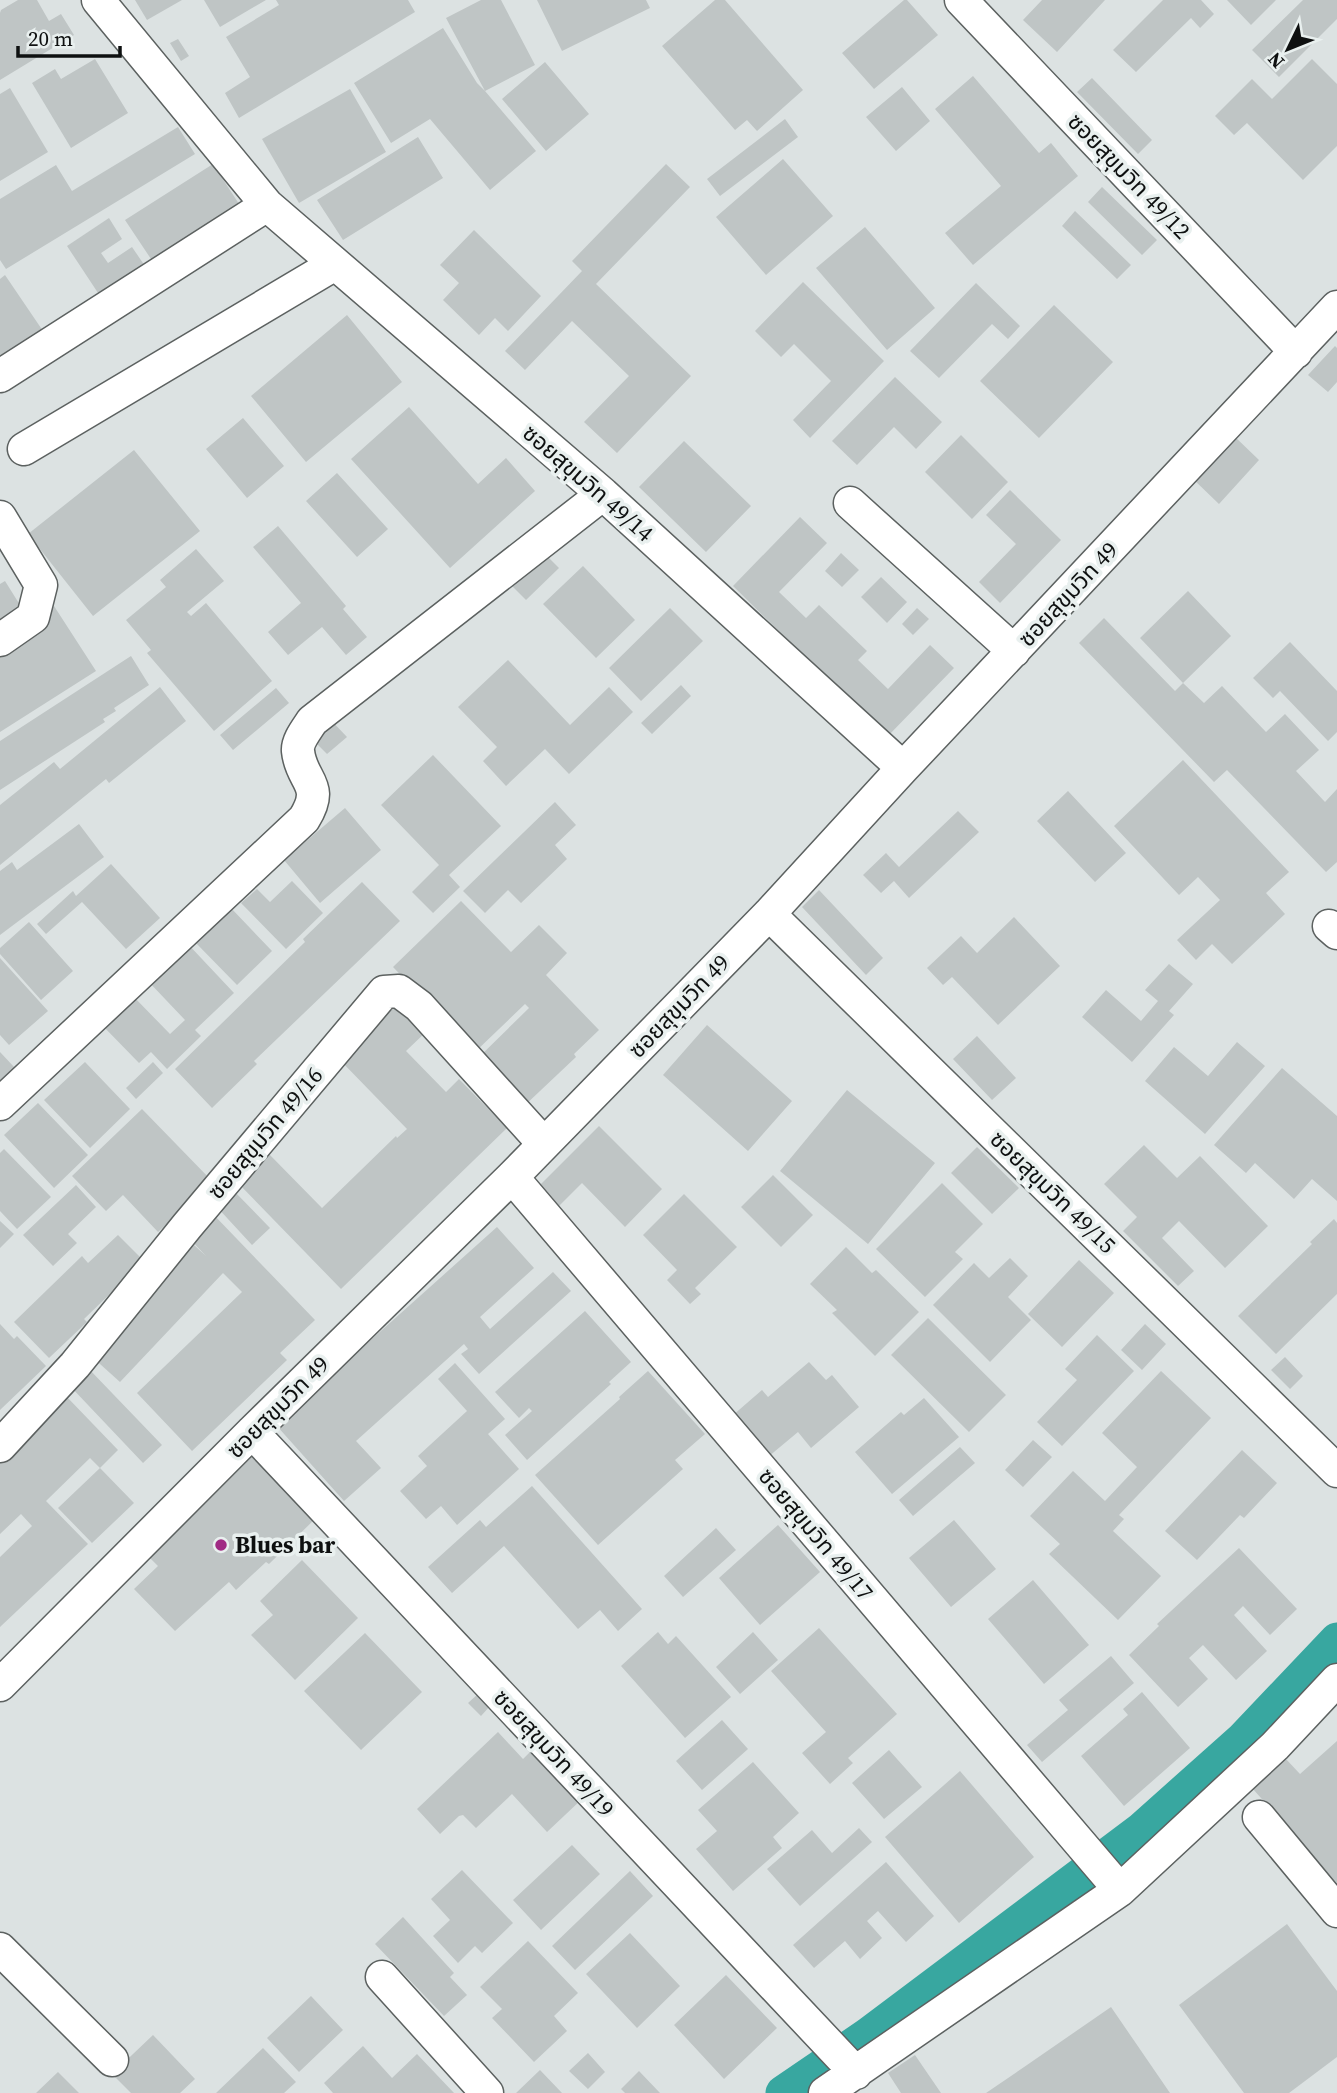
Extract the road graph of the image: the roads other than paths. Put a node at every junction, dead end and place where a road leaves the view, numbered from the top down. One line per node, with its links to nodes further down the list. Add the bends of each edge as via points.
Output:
1 (98, 0): 3 (street, ซอยสุขุมวิท 49/14)
2 (961, 0): 6 (street, ซอยสุขุมวิท 49/12)
3 (267, 205): 4 (street, ซอยสุขุมวิท 49/14); 7 (street)
4 (335, 264): 8 (street); 9 (street, ซอยสุขุมวิท 49/14)
5 (1337, 307): 6 (street, ซอยสุขุมวิท 49)
6 (1296, 352): 13 (street, ซอยสุขุมวิท 49)
7 (0, 376)
8 (24, 449)
9 (603, 494): 14 (street, ซอยสุขุมวิท 49/14); 16 (street, via 312,721 298,750 314,803 304,819)
10 (850, 503): 13 (street)
11 (0, 517): 12 (street, via 41,585 33,617)
12 (0, 640)
13 (1014, 651): 14 (street, ซอยสุขุมวิท 49)
14 (903, 768): 15 (street, ซอยสุขุมวิท 49)
15 (769, 914): 17 (street, ซอยสุขุมวิท 49); 21 (street, ซอยสุขุมวิท 49/15)
16 (0, 1104)
17 (544, 1144): 18 (street, ซอยสุขุมวิท 49); 20 (street, ซอยสุขุมวิท 49/16, via 419,1006 399,991 384,992 75,1365)
18 (512, 1177): 19 (street, ซอยสุขุมวิท 49); 25 (street, ซอยสุขุมวิท 49/17)
19 (252, 1432): 23 (street, ซอยสุขุมวิท 49); 30 (street, ซอยสุขุมวิท 49/19)
20 (0, 1446)
21 (1337, 1471)
22 (1337, 1681): 25 (street, via 1275,1746)
23 (0, 1685)
24 (1259, 1817): 26 (street)
25 (1120, 1890): 30 (street)
26 (1337, 1911)
27 (0, 1949): 29 (street)
28 (382, 1977): 31 (street)
29 (111, 2060)
30 (856, 2073): 32 (street)
31 (487, 2093)
32 (825, 2093)

